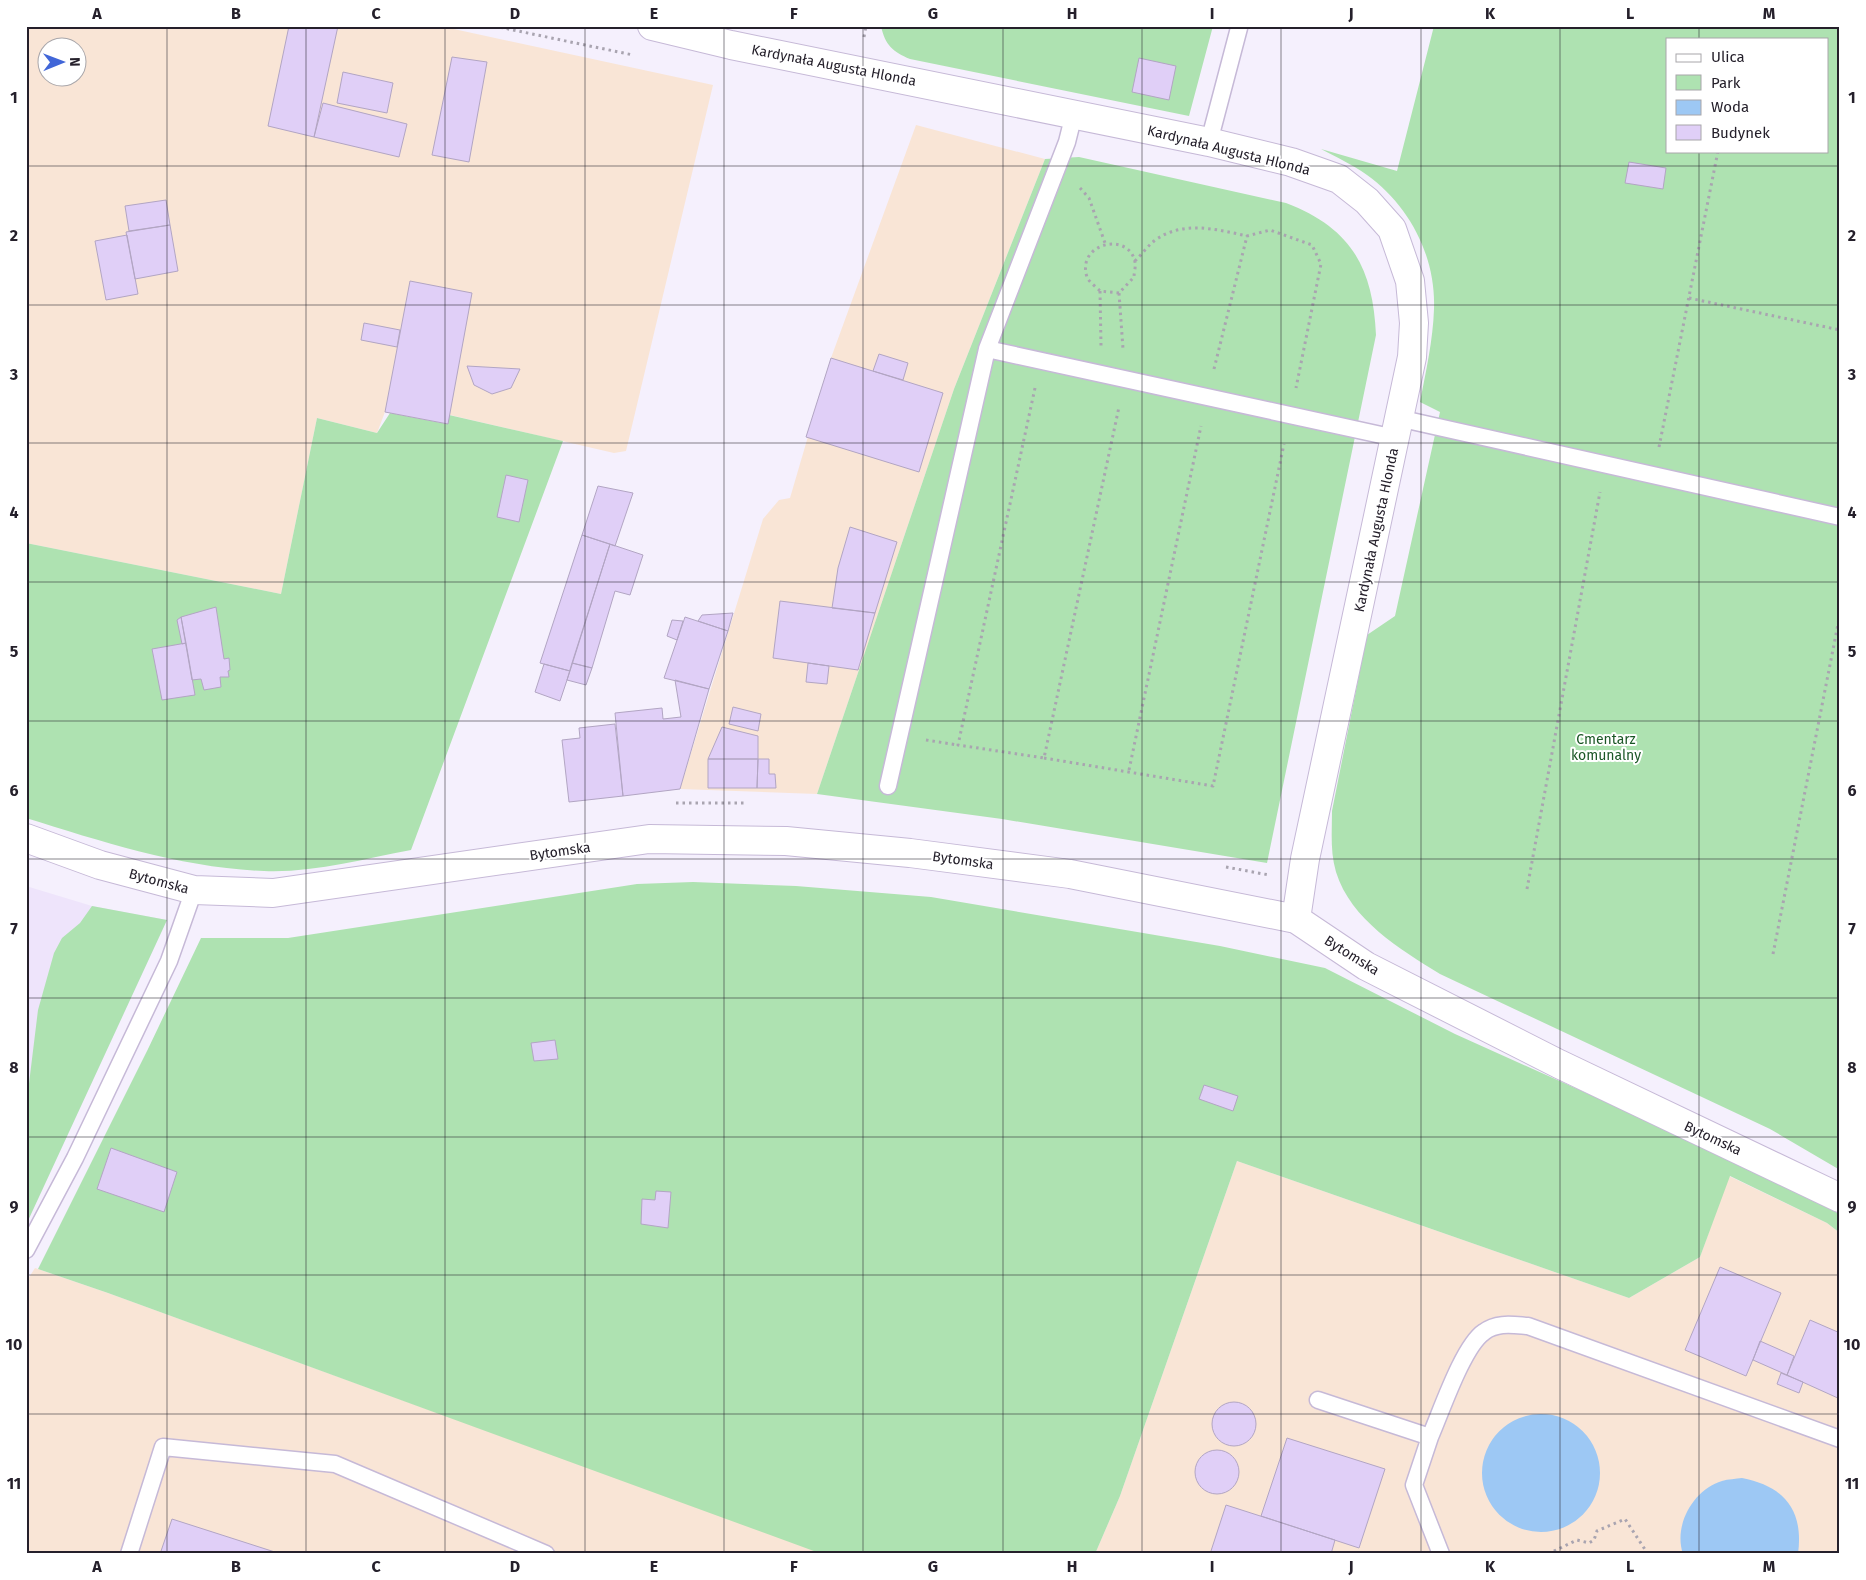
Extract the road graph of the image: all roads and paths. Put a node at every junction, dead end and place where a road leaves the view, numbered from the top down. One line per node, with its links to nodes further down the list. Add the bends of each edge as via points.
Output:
1 (652, 26): 3 (street, Kardynała Augusta Hlonda)
2 (1239, 28): 4 (lane)
3 (1074, 114): 4 (street, Kardynała Augusta Hlonda); 14 (lane)
4 (1208, 142): 20 (street, Kardynała Augusta Hlonda, via 1291,162 1339,179 1367,201 1392,229 1410,281 1414,323 1412,357)
5 (1718, 152): 12 (path)
6 (1089, 198): 8 (path)
7 (1247, 236): 9 (path, via 1186,226 1154,241); 18 (path); 19 (path, via 1270,230 1288,235 1312,245 1321,264)
8 (1106, 243): 9 (path, via 1127,249); 10 (path, via 1094,249 1086,263 1087,279)
9 (1135, 261): 11 (path, via 1134,278)
10 (1100, 291): 11 (path); 16 (path)
11 (1119, 293): 17 (path)
12 (1689, 298): 13 (path); 22 (path)
13 (1840, 330)
14 (987, 349): 15 (lane); 27 (lane)
15 (1041, 361): 16 (lane); 25 (path, via 958,746)
16 (1101, 374): 17 (lane)
17 (1125, 379): 18 (lane); 25 (path)
18 (1207, 397): 19 (lane); 26 (path)
19 (1290, 415): 20 (lane); 26 (path, via 1213,786)
20 (1397, 428): 21 (lane); 31 (street, Kardynała Augusta Hlonda, via 1305,859)
21 (1606, 464): 22 (lane); 29 (path)
22 (1653, 474): 23 (lane)
23 (1840, 517)
24 (1840, 614): 32 (path)
25 (1044, 758): 26 (path)
26 (1129, 770)
27 (888, 786)
28 (26, 838): 30 (street, Bytomska, via 100,865)
29 (1527, 889)
30 (194, 890): 31 (street, Bytomska, via 273,893 650,839 786,842 910,853 1070,874); 34 (lane, via 165,970 75,1158)
31 (1296, 919): 33 (street, Bytomska, via 1366,966 1559,1064)
32 (1773, 954)
33 (1840, 1198)
34 (26, 1250)
35 (1318, 1400): 36 (lane)
36 (1430, 1437): 37 (lane, via 1467,1351 1483,1332 1503,1324 1528,1326); 40 (lane, via 1414,1485)
37 (1840, 1439)
38 (129, 1554): 39 (lane, via 162,1447 335,1464)
39 (546, 1554)
40 (1441, 1554)
41 (1548, 1554): 42 (path, via 1578,1540 1589,1543 1597,1531 1625,1519)
42 (1648, 1554)

